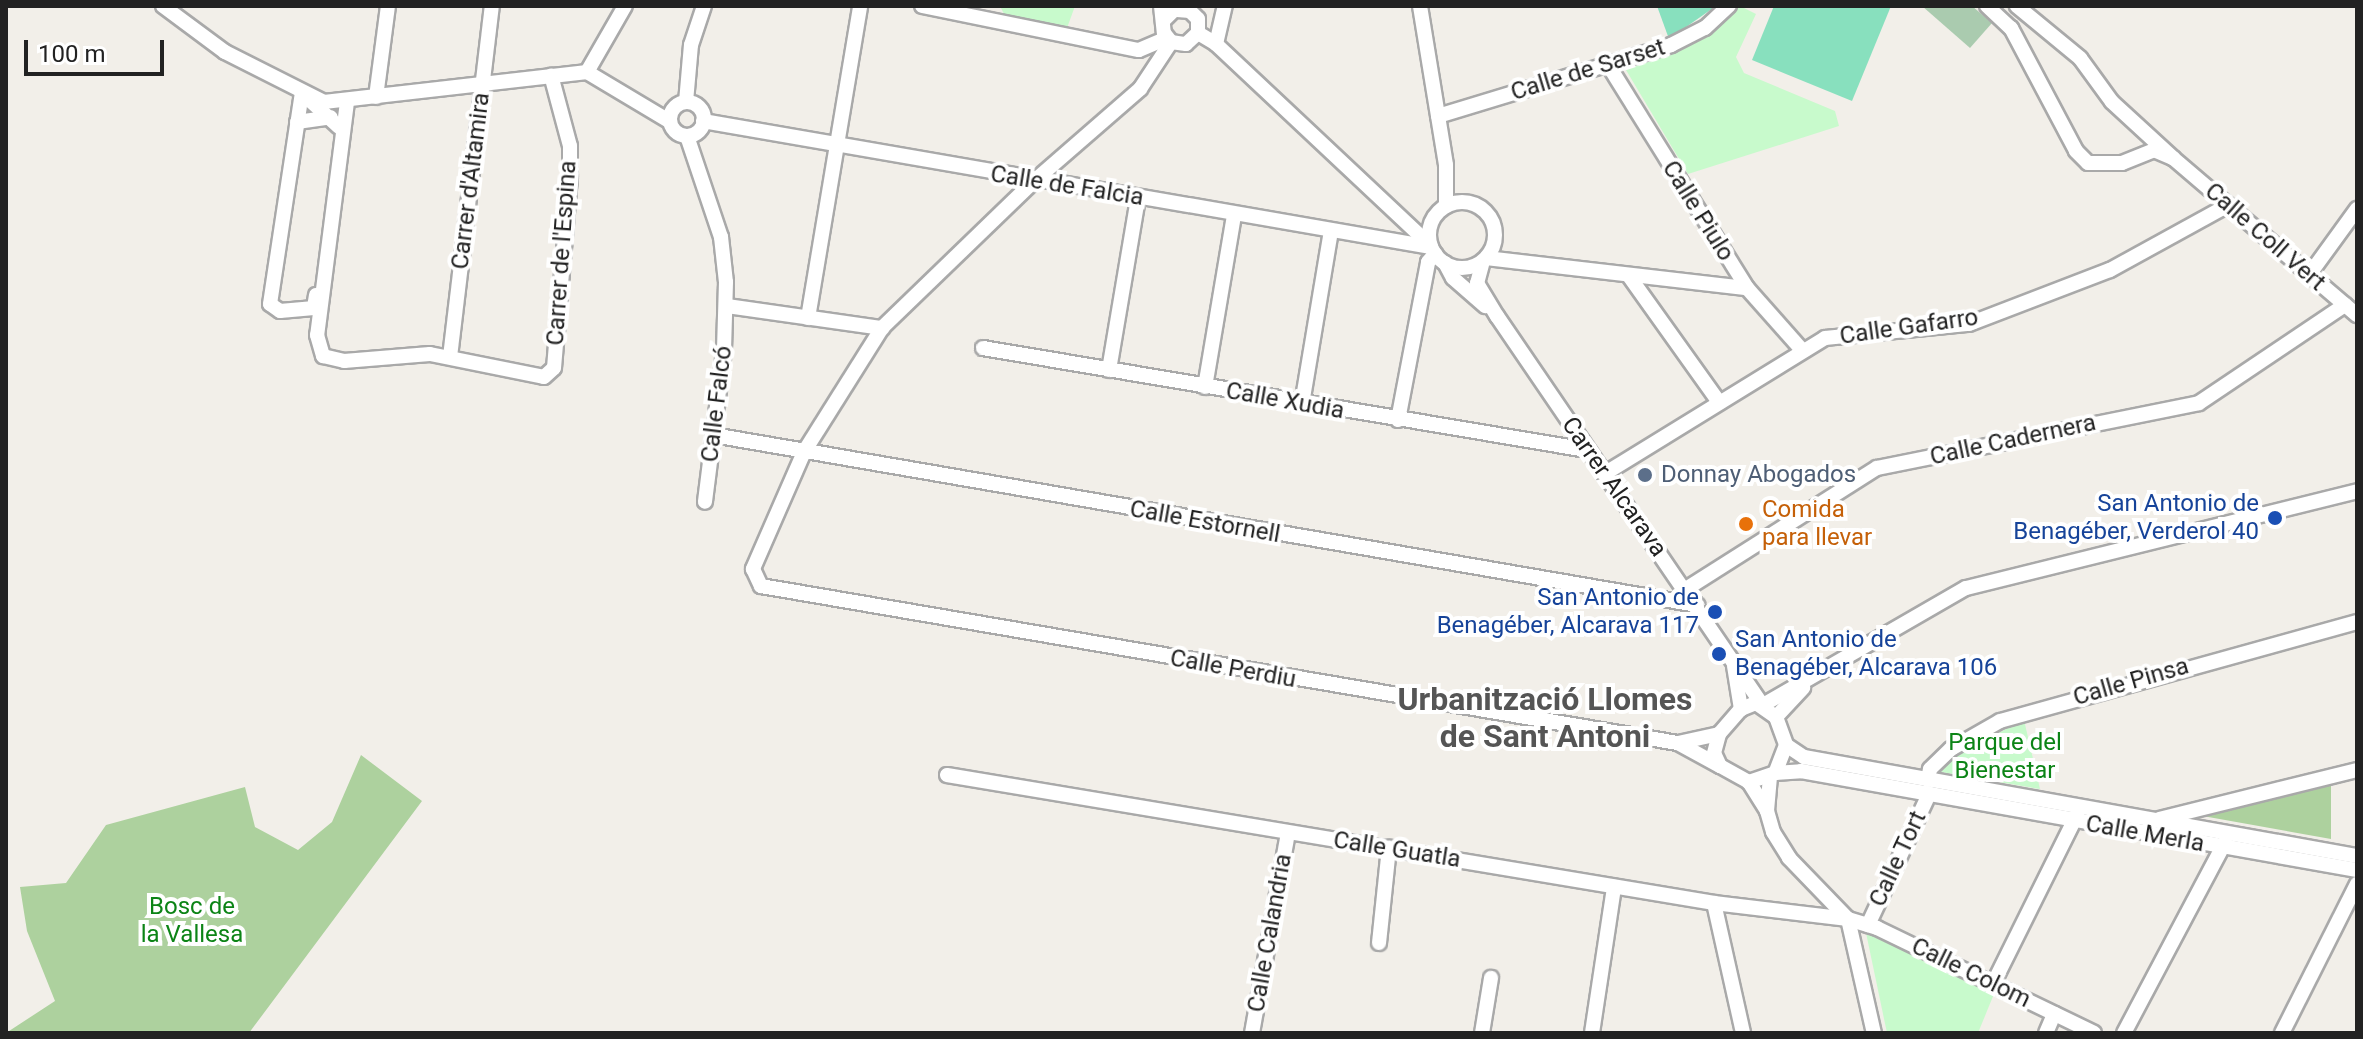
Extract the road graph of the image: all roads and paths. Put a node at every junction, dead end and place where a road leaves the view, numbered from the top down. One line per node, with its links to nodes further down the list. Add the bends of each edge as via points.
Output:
1 (165, 6): 22 (street, via 225,52)
2 (388, 6): 23 (street)
3 (492, 6): 21 (street, Carrer d'Altamira)
4 (625, 6): 19 (street)
5 (704, 6): 24 (street, via 691,45)
6 (860, 6): 32 (street)
7 (922, 6): 16 (street, via 1139,50)
8 (1225, 6): 17 (street)
9 (1420, 6): 26 (street)
10 (1729, 6): 18 (street, Calle de Sarset, via 1705,28 1671,45)
11 (1987, 6): 33 (street, via 2011,28 2076,151 2088,163 2122,163 2154,150)
12 (2017, 6): 33 (street, Calle Coll Vert, via 2080,58 2112,102)
13 (1180, 7): 14 (street); 15 (street, via 1194,14)
14 (1162, 13): 16 (street)
15 (1198, 33): 16 (street, via 1186,44); 17 (street, Carrer Alcarava)
16 (1169, 40): 34 (street, via 1140,89)
17 (1216, 44): 40 (street, Carrer Alcarava)
18 (1607, 63): 26 (street, Calle de Sarset); 47 (street, Calle Piulo)
19 (587, 72): 20 (street); 27 (street)
20 (551, 75): 21 (street); 56 (street, Carrer de l'Espina, via 570,146 554,368 544,377 534,376)
21 (483, 82): 23 (street); 56 (street, Carrer d'Altamira)
22 (302, 93): 25 (street); 29 (street); 30 (street)
23 (376, 97): 25 (street)
24 (686, 102): 27 (street, via 673,108); 28 (street, via 699,107)
25 (344, 103): 30 (street); 56 (street, Carrer de l'Espina, via 319,347 331,361 395,354)
26 (1438, 116): 36 (street)
27 (669, 121): 31 (street)
28 (703, 121): 31 (street); 32 (street, Calle de Falcia)
29 (297, 122): 30 (street); 30 (street, via 271,286 270,304 280,311 314,308)
30 (335, 122)
31 (687, 136): 49 (street, Calle Falcó, via 721,237)
32 (835, 147): 34 (street, Calle de Falcia); 52 (street)
33 (2173, 158): 37 (street, Calle Coll Vert)
34 (1033, 182): 35 (street, Calle de Falcia); 53 (street)
35 (1138, 198): 39 (street, Calle de Falcia); 57 (street)
36 (1454, 204): 41 (street); 44 (street, via 1480,207 1494,224 1494,246)
37 (2228, 205): 45 (street, Calle Coll Vert); 55 (street, Calle Gafarro, via 2110,270 1969,324 1825,338)
38 (2357, 209): 45 (street)
39 (1234, 215): 42 (street, Calle de Falcia); 58 (street)
40 (1405, 220): 41 (street); 43 (street, Carrer Alcarava)
41 (1432, 221): 43 (street)
42 (1331, 231): 43 (street, Calle de Falcia); 60 (street)
43 (1435, 252): 44 (street, via 1464,268); 51 (street, Carrer Alcarava, via 1453,278); 61 (street, via 1428,262)
44 (1484, 259): 46 (street); 51 (street, Carrer Alcarava, via 1477,283)
45 (2309, 275): 48 (street, Calle Coll Vert)
46 (1629, 276): 47 (street); 59 (street)
47 (1747, 288): 55 (street, Calle Piulo)
48 (2345, 305): 50 (street, Calle Coll Vert); 68 (street, Calle Cadernera, via 2199,403 1877,468)
49 (727, 306): 52 (street); 62 (street, Calle Falcó)
50 (2357, 315)
51 (1497, 316): 63 (street, Carrer Alcarava)
52 (808, 318): 53 (street)
53 (882, 328): 64 (street)
54 (983, 348): 57 (street, Calle Xudia)
55 (1802, 350): 59 (street, Calle Gafarro)
56 (450, 357)
57 (1109, 370): 58 (street, Calle Xudia)
58 (1205, 387): 60 (street, Calle Xudia)
59 (1719, 402): 65 (street, Calle Gafarro)
60 (1302, 404): 61 (street, Calle Xudia)
61 (1398, 420): 63 (street, Calle Xudia)
62 (713, 435): 64 (street, Calle Estornell); 67 (street, Calle Falcó)
63 (1587, 450): 65 (street, Carrer Alcarava)
64 (804, 452): 69 (street, Calle Estornell); 77 (street, Calle Perdiu, via 753,569 761,586)
65 (1604, 474): 68 (street, Carrer Alcarava)
66 (2357, 491): 72 (street, via 1966,588)
67 (705, 502)
68 (1686, 589): 69 (street, Carrer Alcarava)
69 (1697, 605): 71 (street, Carrer Alcarava)
70 (2357, 622): 84 (street, Calle Pinsa, via 2000,721 1951,749 1930,769)
71 (1733, 658): 73 (street, Carrer Alcarava); 74 (street, Carrer Alcarava)
72 (1814, 676): 73 (street); 75 (street)
73 (1763, 705): 74 (street); 75 (street)
74 (1741, 709): 76 (street)
75 (1776, 717): 78 (street)
76 (1719, 734): 77 (street, Calle Perdiu); 79 (street, via 1714,753)
77 (1678, 743): 79 (street, Calle Perdiu)
78 (1786, 745): 82 (street); 84 (street, Calle Merla, via 1804,757)
79 (1720, 766): 83 (street)
80 (2357, 770): 87 (street)
81 (947, 775): 88 (street, Calle Guatla)
82 (1773, 775): 83 (street); 84 (street, Calle Merla, via 1801,771); 85 (street)
83 (1749, 782): 85 (street)
84 (1928, 787): 86 (street, Calle Merla); 97 (street, Calle Tort)
85 (1767, 811): 96 (street, via 1789,858)
86 (2077, 815): 87 (street, Calle Merla); 89 (street, Calle Merla); 100 (street)
87 (2153, 821): 89 (street, Calle Merla)
88 (1288, 833): 90 (street, Calle Guatla); 102 (street, Calle Calandria)
89 (2225, 840): 91 (street, Calle Merla); 92 (street, Calle Merla); 109 (street)
90 (1389, 848): 94 (street, Calle Guatla); 98 (street)
91 (2357, 856)
92 (2357, 870)
93 (2357, 884): 110 (street)
94 (1614, 887): 95 (street, Calle Guatla); 104 (street)
95 (1714, 903): 96 (street, Calle Guatla); 105 (street)
96 (1848, 919): 97 (street, Calle Colom); 106 (street)
97 (1868, 925): 100 (street, Calle Colom)
98 (1379, 943)
99 (1491, 978): 103 (street)
100 (1993, 984): 101 (street, Calle Colom)
101 (2054, 1014): 107 (street); 108 (street, Calle Colom)
102 (1252, 1033)
103 (1482, 1033)
104 (1592, 1033)
105 (1743, 1033)
106 (1874, 1033)
107 (2046, 1033)
108 (2094, 1033)
109 (2124, 1033)
110 (2282, 1033)

